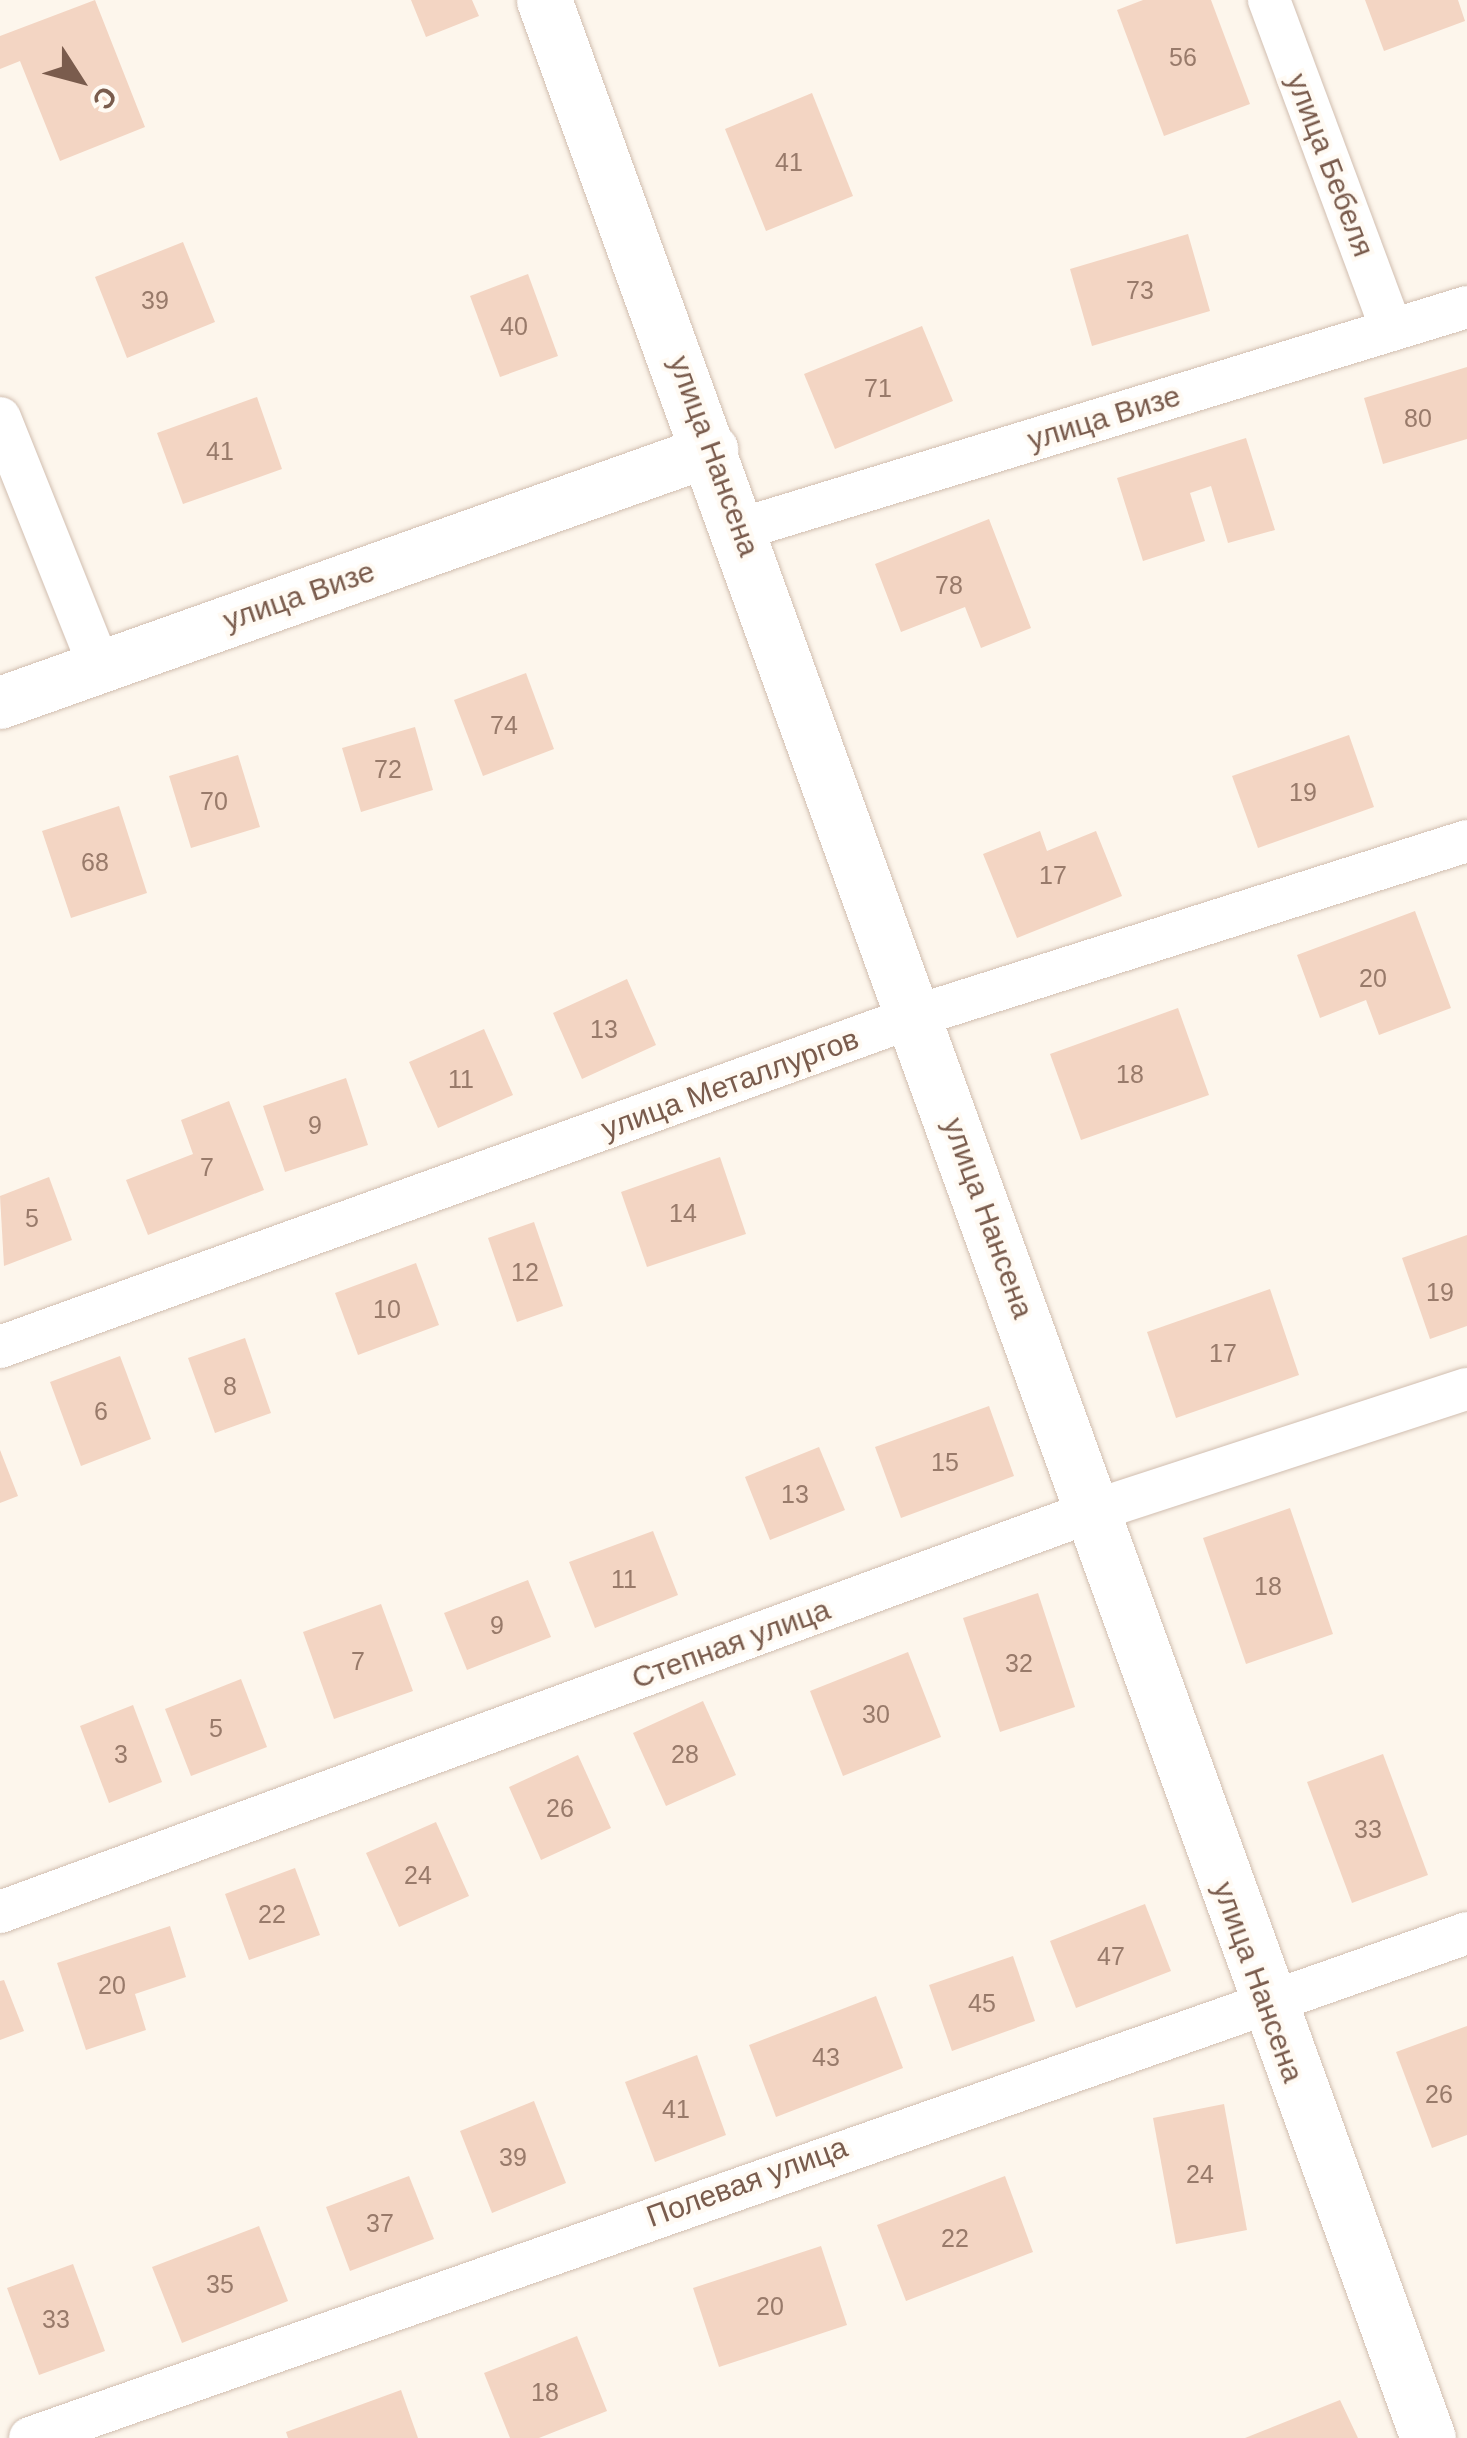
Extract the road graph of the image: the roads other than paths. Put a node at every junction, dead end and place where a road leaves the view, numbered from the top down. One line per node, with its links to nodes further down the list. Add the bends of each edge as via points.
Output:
1 (544, 0): 6 (main road, улица Нансена)
2 (1268, 0): 4 (street, улица Бебеля)
3 (1467, 307): 4 (street, улица Визе)
4 (1392, 330): 7 (street, улица Визе)
5 (0, 418): 8 (street)
6 (712, 450): 7 (main road, улица Нансена); 8 (street, улица Визе)
7 (741, 529): 11 (main road, улица Нансена)
8 (99, 666): 9 (street, улица Визе)
9 (0, 702)
10 (1467, 840): 11 (street, улица Металлургов)
11 (916, 1016): 12 (street, улица Металлургов); 14 (main road, улица Нансена)
12 (0, 1346)
13 (1467, 1390): 14 (street, Степная улица)
14 (1093, 1511): 15 (street, Степная улица); 17 (main road, улица Нансена)
15 (0, 1912)
16 (1467, 1933): 17 (street, Полевая улица)
17 (1263, 1998): 18 (street, Полевая улица); 19 (main road, улица Нансена)
18 (30, 2438)
19 (1428, 2438)

